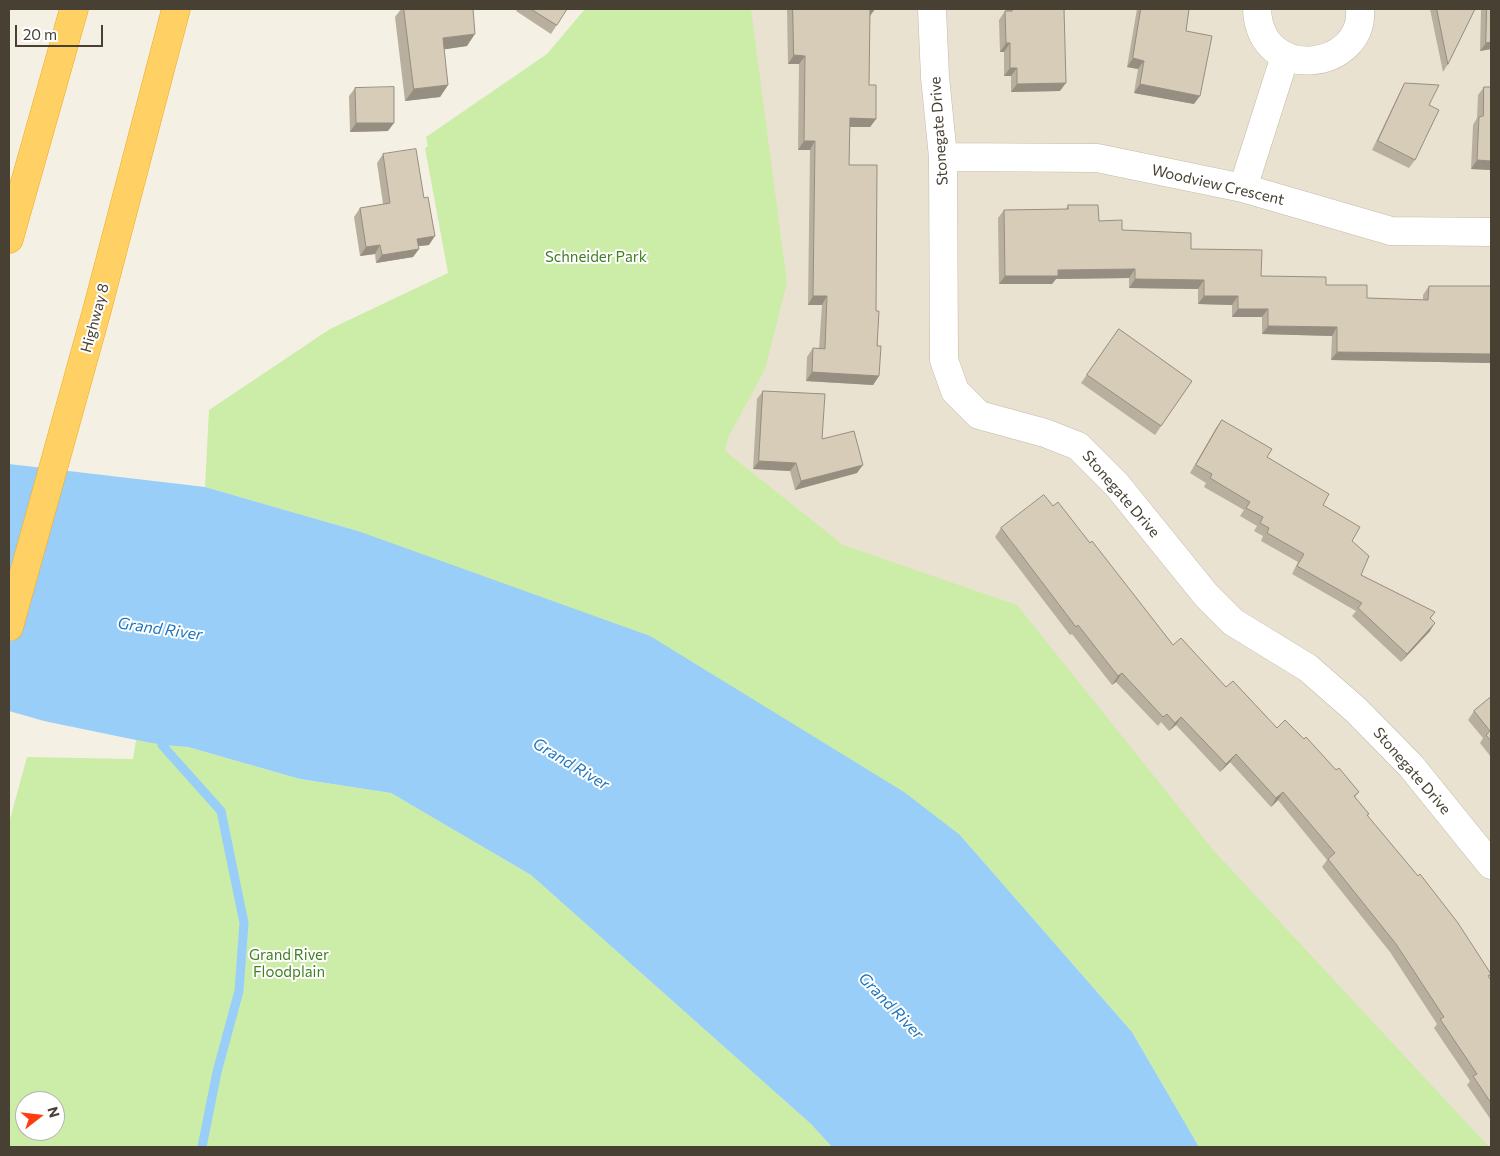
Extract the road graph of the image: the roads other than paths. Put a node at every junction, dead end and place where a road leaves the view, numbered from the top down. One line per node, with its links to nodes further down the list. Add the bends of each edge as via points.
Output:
1 (74, 9): 10 (highway)
2 (176, 9): 11 (highway, Highway 8)
3 (932, 9): 7 (street, Stonegate Drive)
4 (1257, 9): 6 (street, via 1262,33 1273,48)
5 (1360, 9): 6 (street, via 1356,29 1345,47 1330,57 1303,61)
6 (1285, 56): 8 (street)
7 (943, 157): 8 (street, Woodview Crescent, via 1097,158); 12 (street, Stonegate Drive, via 944,360 955,392 979,415 1045,433 1078,446 1117,485 1206,596 1233,622 1308,668 1356,710 1411,766)
8 (1243, 188): 9 (street, Woodview Crescent, via 1390,231)
9 (1491, 232)
10 (9, 239)
11 (9, 627)
12 (1491, 865)

